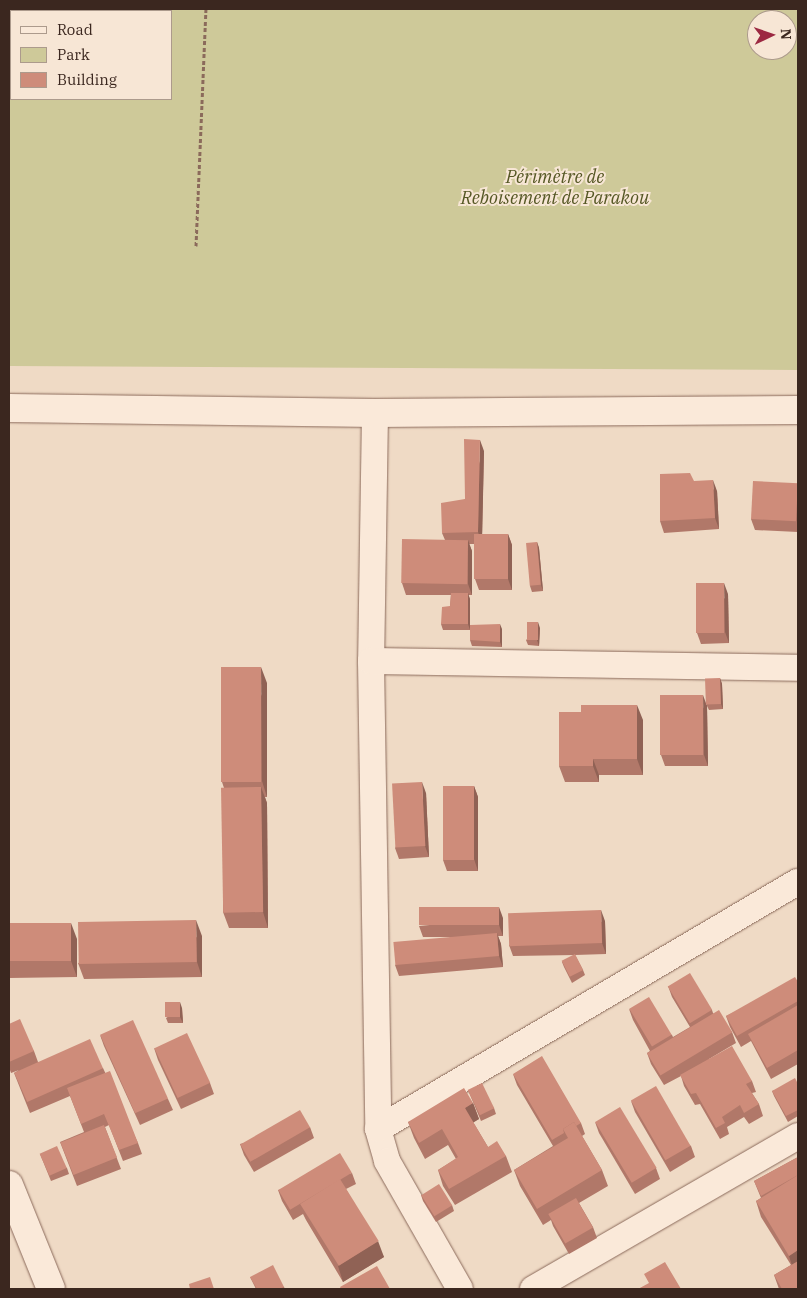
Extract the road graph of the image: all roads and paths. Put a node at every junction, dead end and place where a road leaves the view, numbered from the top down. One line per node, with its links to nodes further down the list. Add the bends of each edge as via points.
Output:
1 (206, 9): 2 (path)
2 (196, 246)
3 (9, 408): 5 (street)
4 (798, 410): 5 (street)
5 (375, 413): 6 (street)
6 (371, 661): 7 (street); 9 (street)
7 (798, 668)
8 (798, 882): 9 (street)
9 (378, 1129): 13 (street, via 387,1161)
10 (798, 1136): 14 (street)
11 (10, 1189): 12 (street)
12 (52, 1289)
13 (460, 1289)
14 (533, 1289)

